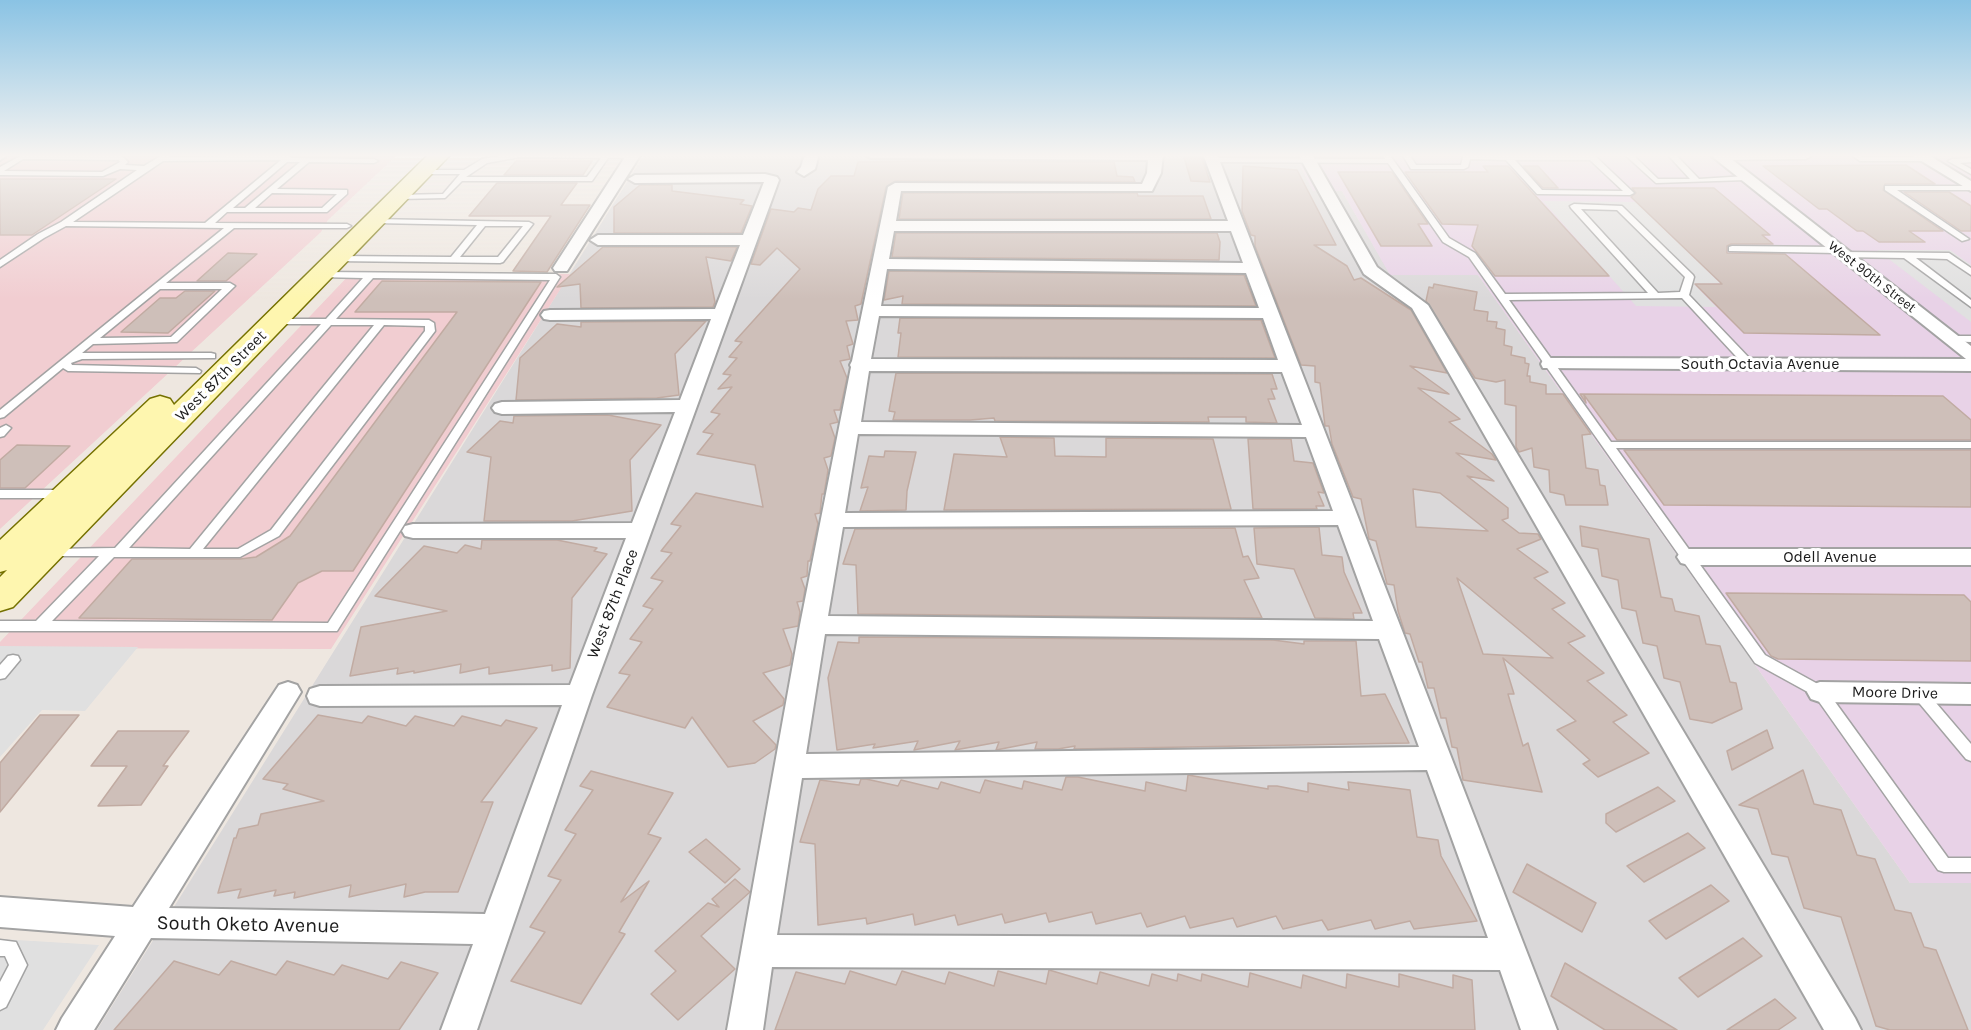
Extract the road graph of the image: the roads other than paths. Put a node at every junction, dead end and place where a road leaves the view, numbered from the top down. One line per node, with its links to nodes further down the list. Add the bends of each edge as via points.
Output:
1 (96, 202): 19 (lane)
2 (235, 202): 16 (lane)
3 (256, 202): 17 (lane)
4 (333, 202): 17 (lane, via 324,210)
5 (375, 202): 23 (main road, West 87th Street)
6 (393, 202): 18 (main road, West 87th Street)
7 (603, 202): 37 (street)
8 (764, 202): 28 (street, West 87th Place)
9 (892, 202): 24 (street)
10 (1150, 202): 25 (street)
11 (1228, 202): 26 (street)
12 (1332, 202): 111 (street, via 1370,270 1419,306)
13 (1419, 202): 44 (lane, via 1446,240 1472,255)
14 (1776, 202): 31 (street, West 90th Street)
15 (1910, 202): 29 (lane)
16 (225, 210): 17 (lane); 21 (lane)
17 (247, 210)
18 (375, 221): 20 (lane); 36 (main road, West 87th Street)
19 (64, 224): 21 (lane); 34 (lane)
20 (483, 224): 33 (lane); 33 (lane, via 529,224 500,260)
21 (207, 225): 22 (lane)
22 (232, 225): 23 (lane); 41 (lane)
23 (347, 226): 58 (main road, West 87th Street)
24 (887, 226): 25 (street); 35 (street)
25 (1154, 226): 26 (street)
26 (1237, 226): 38 (street)
27 (598, 240): 28 (street)
28 (750, 240): 48 (street, West 87th Place)
29 (1969, 240)
30 (1732, 249): 31 (lane)
31 (1840, 253): 32 (lane); 53 (street, West 90th Street)
32 (1907, 256): 39 (lane, via 1949,256); 45 (lane)
33 (453, 260): 36 (lane)
34 (0, 264)
35 (880, 264): 38 (street); 46 (street)
36 (330, 267): 40 (lane); 50 (main road, West 87th Street)
37 (561, 268)
38 (1253, 268): 47 (street)
39 (1971, 272)
40 (371, 276): 51 (lane); 86 (lane, via 556,277 332,628)
41 (158, 286): 55 (lane); 55 (lane, via 230,286 174,340)
42 (1655, 295): 43 (lane); 43 (lane, via 1574,206 1620,208 1690,277); 44 (lane)
43 (1684, 295): 60 (lane)
44 (1502, 297): 59 (lane)
45 (1971, 304)
46 (871, 311): 47 (street); 62 (street)
47 (1270, 313): 63 (street)
48 (722, 314): 49 (street); 64 (street, West 87th Place)
49 (550, 315)
50 (276, 321): 51 (lane); 77 (main road, West 87th Street)
51 (330, 321): 52 (lane); 78 (lane)
52 (382, 322): 79 (lane); 79 (lane, via 429,323 430,331 275,533 240,553)
53 (1950, 339): 54 (lane); 56 (street, West 90th Street)
54 (1971, 339)
55 (90, 341): 57 (lane)
56 (1971, 355)
57 (65, 362): 58 (lane, via 81,356); 58 (lane, via 68,369); 66 (lane)
58 (203, 363): 72 (main road, West 87th Street)
59 (1550, 364): 60 (street, South Octavia Avenue); 69 (lane)
60 (1749, 364): 61 (street, South Octavia Avenue)
61 (1971, 364)
62 (860, 365): 63 (street); 67 (street)
63 (1290, 366): 68 (street)
64 (688, 406): 65 (street); 75 (street, West 87th Place)
65 (502, 408)
66 (0, 415)
67 (849, 428): 68 (street); 74 (street)
68 (1314, 431): 73 (street)
69 (1608, 445): 70 (lane); 80 (lane)
70 (1971, 445)
71 (0, 494): 72 (lane)
72 (69, 494): 82 (main road, West 87th Street)
73 (1346, 518): 74 (street); 87 (street)
74 (832, 520): 84 (street)
75 (641, 530): 76 (street); 92 (street, West 87th Place)
76 (413, 531)
77 (46, 552): 78 (lane); 83 (main road, West 87th Street)
78 (114, 553): 79 (lane); 86 (lane)
79 (193, 553)
80 (1689, 557): 81 (street, Odell Avenue); 91 (lane, via 1761,659)
81 (1971, 557)
82 (0, 560)
83 (0, 598)
84 (813, 625): 87 (street); 98 (street)
85 (0, 626): 86 (lane)
86 (40, 626)
87 (1389, 630): 97 (street)
88 (13, 660): 89 (lane)
89 (0, 674)
90 (288, 692): 101 (street)
91 (1820, 692): 93 (street, Moore Drive); 99 (lane, via 1944,865)
92 (579, 694): 95 (street); 102 (street, West 87th Place)
93 (1920, 694): 94 (street, Moore Drive); 96 (lane)
94 (1971, 694)
95 (320, 696)
96 (1971, 755)
97 (1437, 758): 98 (street); 105 (street)
98 (789, 766): 104 (street)
99 (1971, 865)
100 (0, 912): 101 (street, South Oketo Avenue)
101 (142, 923): 102 (street, South Oketo Avenue); 107 (street)
102 (496, 929): 108 (street, West 87th Place)
103 (0, 948): 106 (lane, via 10,948 18,965)
104 (758, 951): 105 (street); 109 (street)
105 (1510, 954): 110 (street)
106 (0, 1001)
107 (74, 1030)
108 (459, 1030)
109 (745, 1030)
110 (1539, 1030)
111 (1843, 1030)

